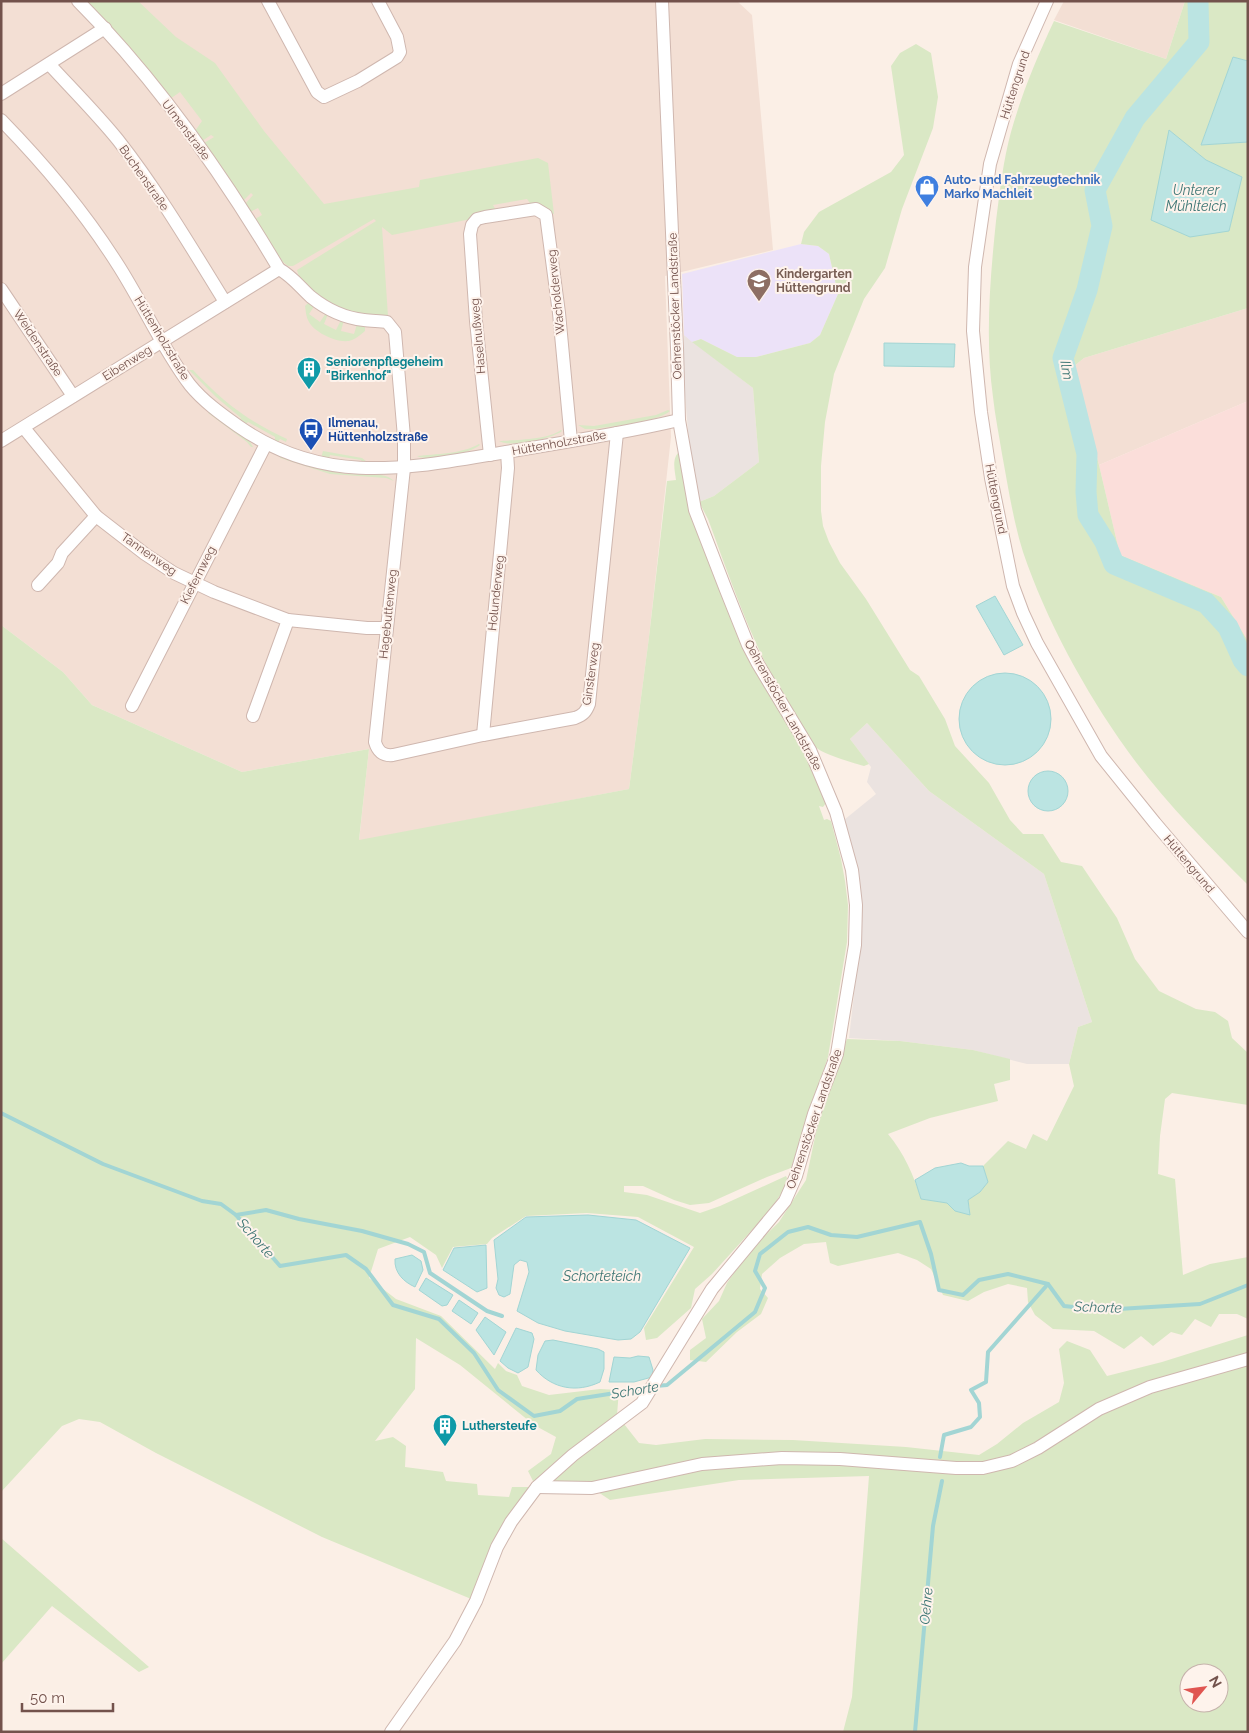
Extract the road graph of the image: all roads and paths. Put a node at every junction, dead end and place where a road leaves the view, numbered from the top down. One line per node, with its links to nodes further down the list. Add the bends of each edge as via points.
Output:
1 (78, 1): 6 (street, Ulmenstraße)
2 (268, 1): 3 (street, via 317,92 324,97 358,81 400,52 397,38)
3 (378, 1)
4 (662, 1): 16 (street, Oehrenstöcker Landstraße)
5 (1047, 1): 34 (street, Hüttengrund, via 1019,64 990,164 975,268 973,331 981,412 1013,586 1037,643 1101,756)
6 (105, 28): 7 (street); 11 (street, Ulmenstraße, via 199,145)
7 (49, 64): 8 (street); 13 (street, Buchenstraße, via 117,139 180,229)
8 (1, 94)
9 (1, 120): 14 (street, Hüttenholzstraße, via 24,143 100,238)
10 (477, 219): 20 (street, Wacholderweg, via 536,210 546,215); 23 (street, Haselnußweg, via 470,234)
11 (279, 269): 13 (street, Eibenweg); 24 (street, Hagebuttenweg, via 330,309 362,320 387,322 394,328)
12 (1, 289): 15 (street, Weidenstraße)
13 (225, 302): 14 (street, Eibenweg)
14 (162, 341): 15 (street, Eibenweg); 21 (street, Hüttenholzstraße, via 200,396 223,416)
15 (73, 396): 17 (street, Eibenweg)
16 (679, 420): 18 (street, Hüttenholzstraße); 36 (street, Oehrenstöcker Landstraße, via 696,510 748,645 810,750 836,812 852,870 856,905 855,945 837,1054 785,1201 712,1289 642,1403)
17 (24, 428): 19 (street, Eibenweg); 25 (street, Tannenweg)
18 (617, 433): 20 (street, Hüttenholzstraße); 32 (street, Ginsterweg, via 587,710 575,718)
19 (1, 442)
20 (571, 442): 22 (street, Hüttenholzstraße)
21 (266, 444): 24 (street, Hüttenholzstraße, via 331,465); 26 (street, Kiefernweg)
22 (507, 452): 23 (street, Hüttenholzstraße); 32 (street, Holunderweg)
23 (490, 454): 24 (street, Hüttenholzstraße)
24 (404, 468): 29 (street, Hagebuttenweg)
25 (96, 516): 26 (street, Tannenweg, via 145,554); 27 (street)
26 (194, 583): 28 (street, Tannenweg); 30 (street, Kiefernweg)
27 (38, 585)
28 (288, 620): 29 (street, Tannenweg); 31 (street)
29 (386, 628): 33 (street, Hagebuttenweg, via 375,742)
30 (132, 706)
31 (253, 716)
32 (483, 735): 33 (street, Ginsterweg)
33 (387, 755)
34 (1248, 932)
35 (1248, 1359): 36 (street, via 1150,1387 1099,1409 1012,1461 982,1468 782,1458 702,1464 592,1488)
36 (537, 1487): 37 (street, Oehrenstöcker Landstraße, via 497,1547 476,1601 455,1642)
37 (391, 1732)

